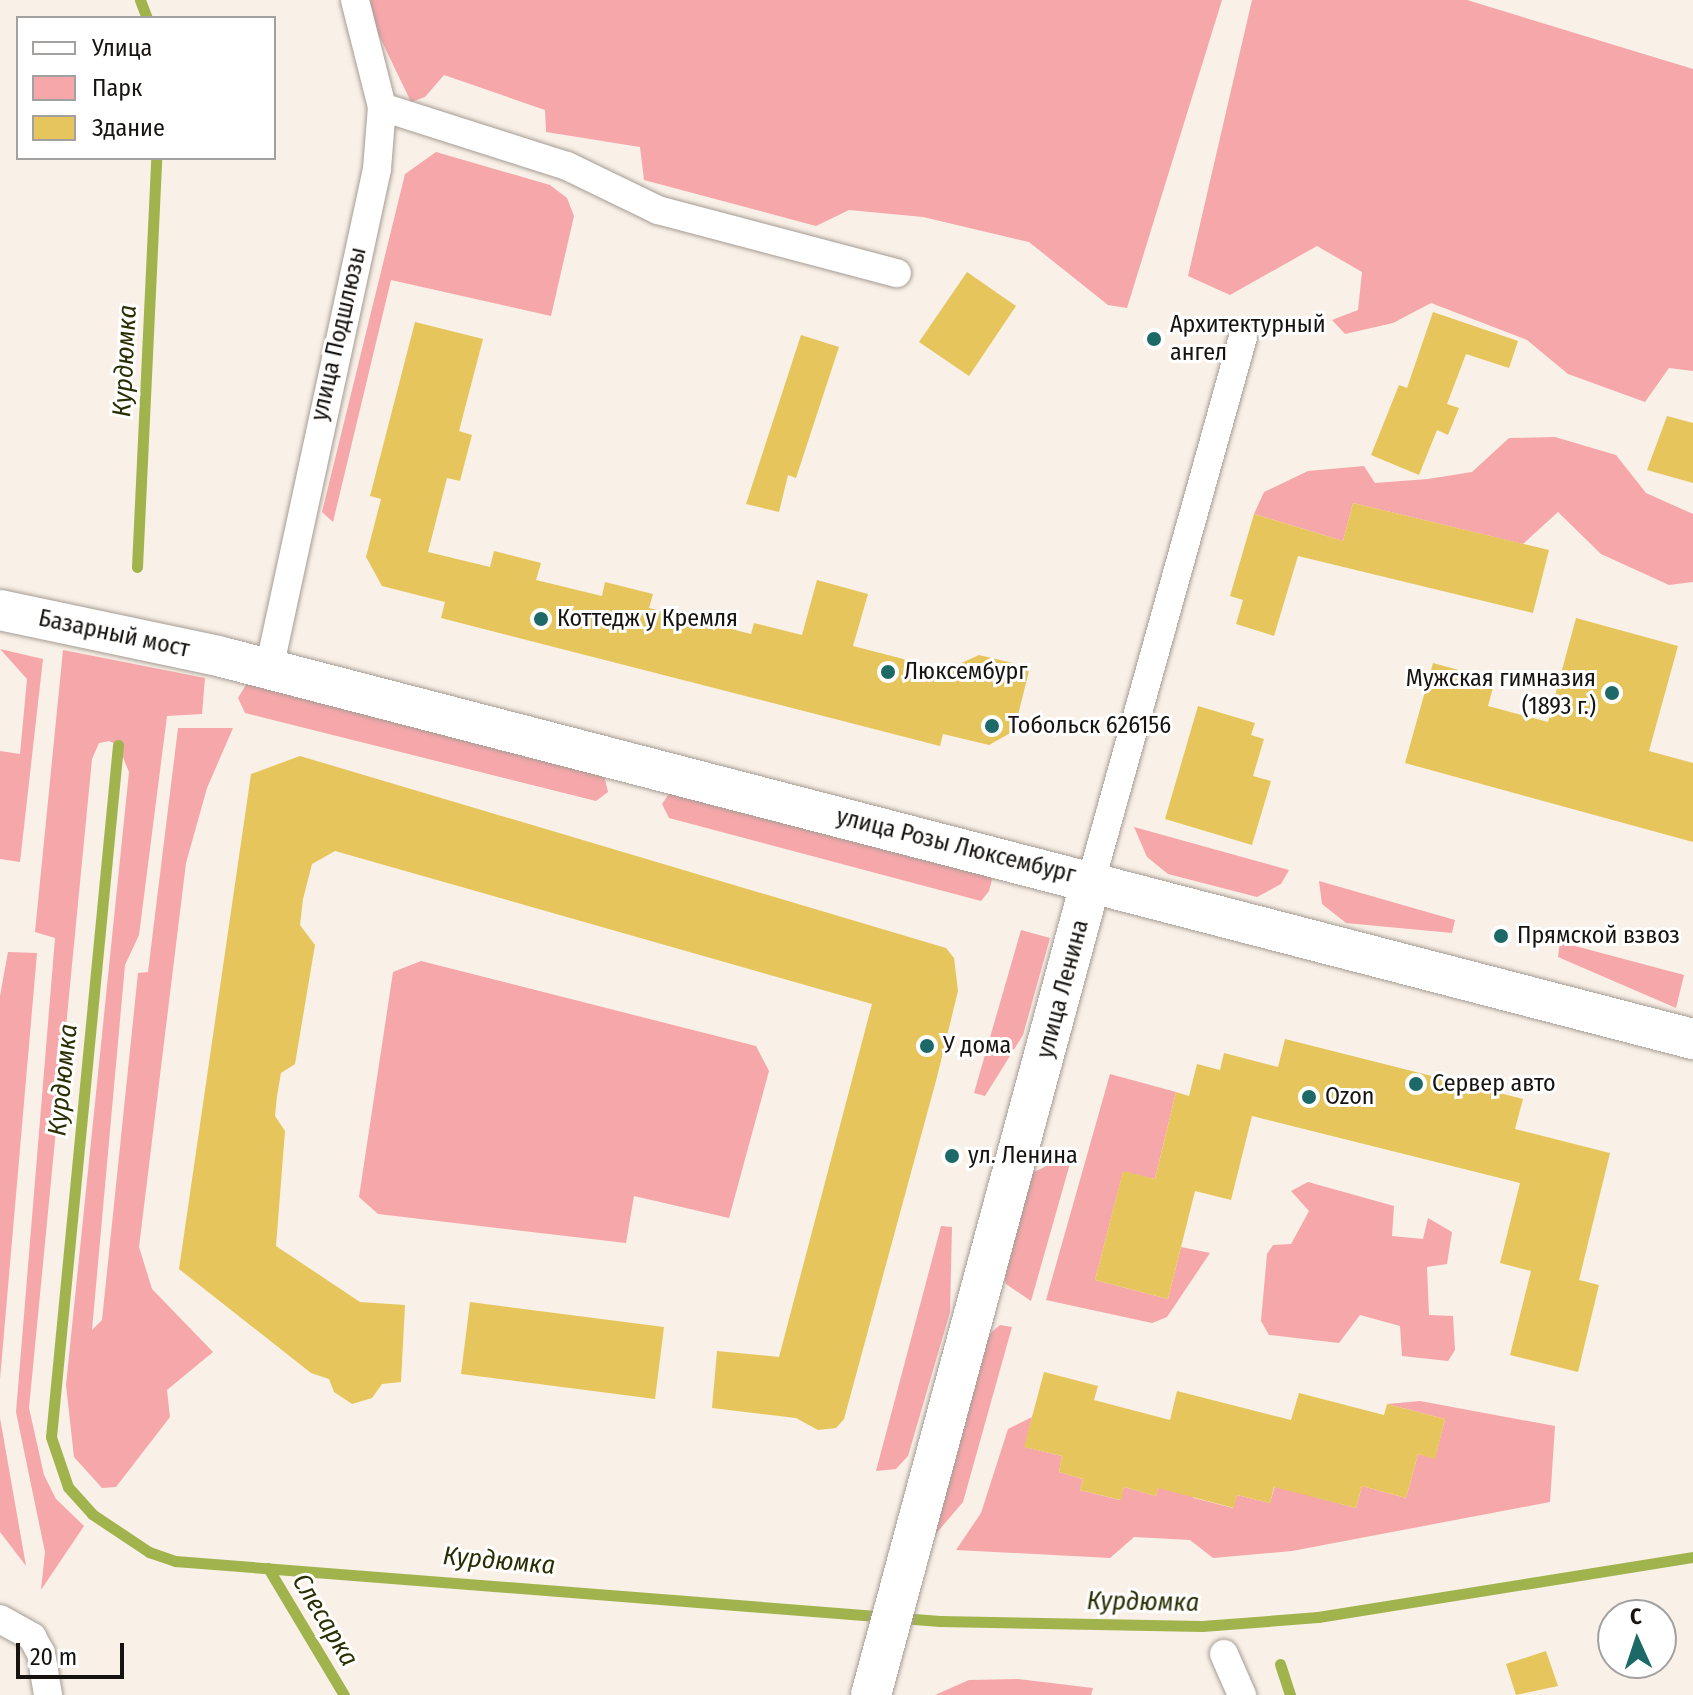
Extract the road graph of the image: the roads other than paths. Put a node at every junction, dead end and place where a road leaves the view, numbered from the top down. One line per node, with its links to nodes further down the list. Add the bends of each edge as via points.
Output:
1 (355, 0): 2 (street, улица Подшлюзы)
2 (382, 107): 3 (street, via 567,166 658,210); 7 (street, улица Подшлюзы, via 377,169)
3 (897, 273)
4 (1243, 337): 8 (street, улица Ленина)
5 (5, 611): 6 (main road, Базарный мост)
6 (218, 656): 7 (main road, улица Розы Люксембург)
7 (269, 669): 8 (main road, улица Розы Люксембург)
8 (1091, 881): 9 (main road, улица Розы Люксембург); 12 (main road, улица Ленина)
9 (1693, 1039)
10 (0, 1619): 13 (street, via 32,1637 41,1653)
11 (1224, 1654): 14 (street)
12 (873, 1684)
13 (48, 1695)
14 (1242, 1695)

